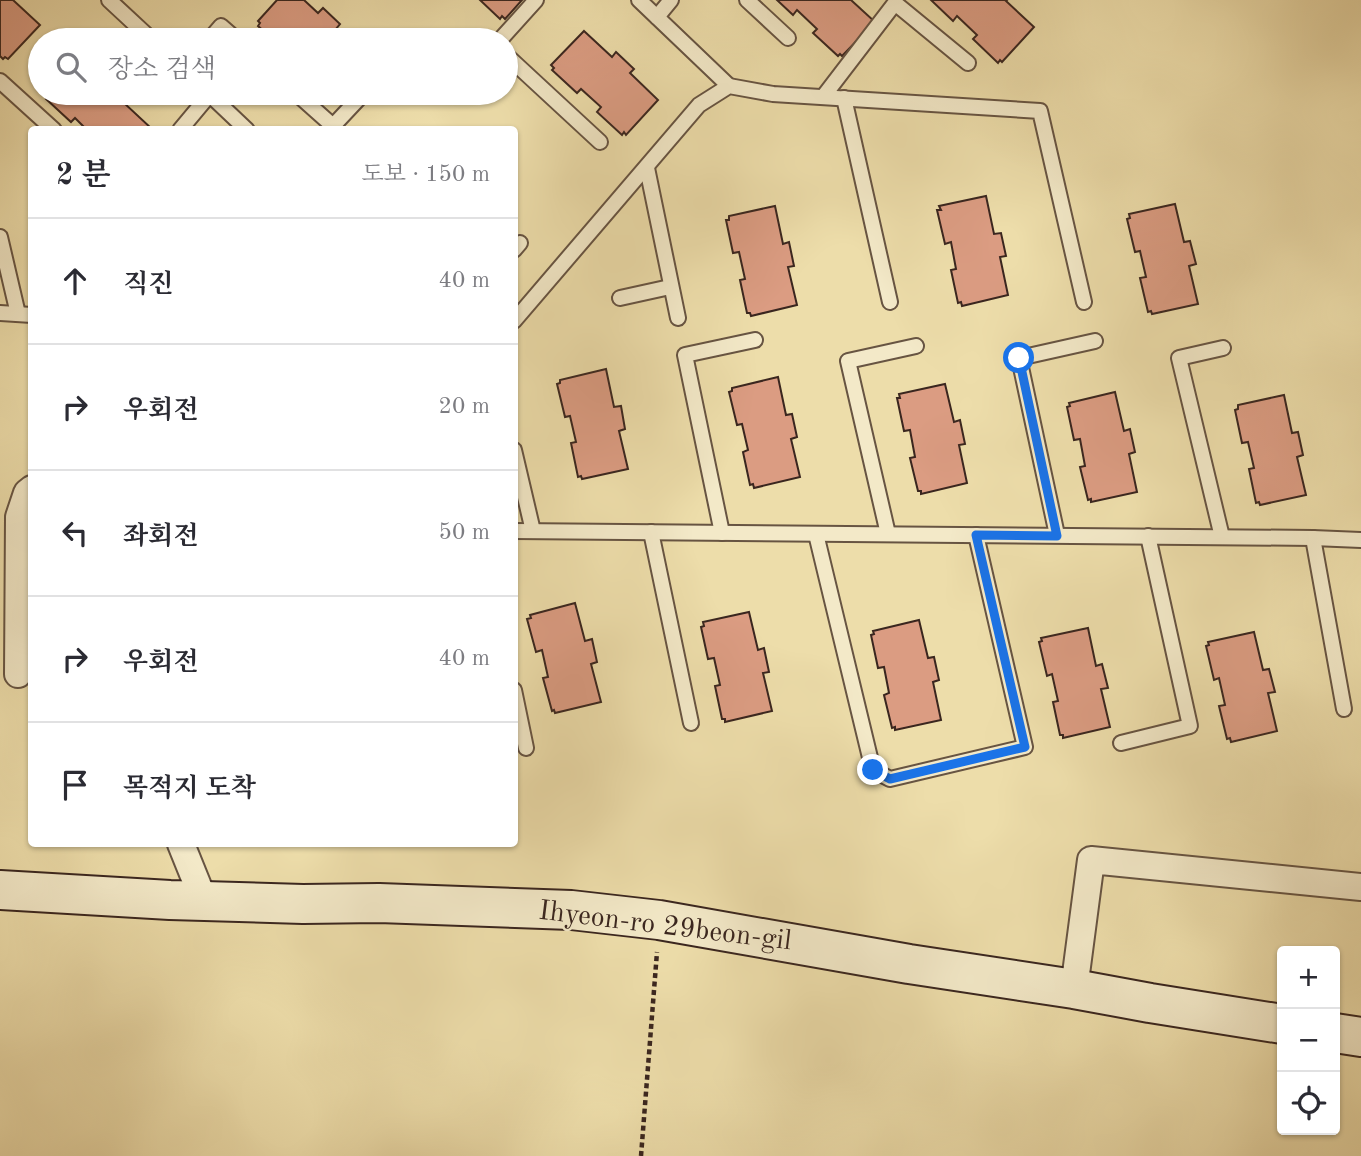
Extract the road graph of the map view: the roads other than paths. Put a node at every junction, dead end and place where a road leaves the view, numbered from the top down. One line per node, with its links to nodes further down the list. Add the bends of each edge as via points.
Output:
1 (110, 0): 7 (lane)
2 (536, 0): 8 (lane)
3 (639, 0): 6 (lane)
4 (671, 0): 6 (lane)
5 (747, 0): 9 (lane)
6 (657, 17): 13 (lane)
7 (139, 28)
8 (511, 28)
9 (788, 38)
10 (968, 63): 14 (lane, via 895,3)
11 (518, 66): 25 (lane)
12 (0, 81): 20 (lane)
13 (729, 86): 14 (lane); 26 (lane, via 699,105)
14 (823, 97): 15 (lane)
15 (844, 98): 30 (lane); 31 (lane, via 1040,111)
16 (200, 105): 21 (lane)
17 (221, 105): 22 (lane)
18 (309, 105): 23 (lane)
19 (353, 105): 24 (lane)
20 (50, 126)
21 (183, 126)
22 (243, 126)
23 (333, 126)
24 (333, 126)
25 (600, 142)
26 (647, 167): 28 (lane); 34 (lane)
27 (0, 237): 33 (lane)
28 (670, 287): 29 (lane); 35 (lane)
29 (620, 298)
30 (890, 302)
31 (1084, 302)
32 (0, 313): 33 (lane)
33 (25, 315)
34 (518, 316)
35 (678, 318)
36 (755, 340): 45 (lane, via 685,355)
37 (1095, 341): 49 (lane, via 1019,358)
38 (916, 346): 47 (lane, via 848,361)
39 (1223, 348): 51 (lane, via 1179,358)
40 (518, 467): 43 (lane)
41 (28, 492): 54 (street, via 19,517)
42 (518, 531): 43 (lane)
43 (533, 531): 44 (lane)
44 (651, 532): 45 (lane); 57 (lane)
45 (722, 533): 46 (lane)
46 (816, 534): 47 (lane); 48 (lane, via 873,770 890,779 1025,747)
47 (888, 534): 48 (lane)
48 (976, 535): 49 (lane)
49 (1057, 536): 50 (lane)
50 (1148, 536): 51 (lane); 58 (lane, via 1190,726)
51 (1222, 537): 52 (lane)
52 (1313, 538): 53 (lane); 56 (lane)
53 (1361, 540)
54 (16, 673)
55 (518, 709): 59 (lane)
56 (1344, 709)
57 (691, 723)
58 (1121, 743)
59 (526, 748)
60 (182, 847): 63 (street)
61 (1361, 887): 64 (street, via 1091,860)
62 (0, 890): 63 (street, Ihyeon-ro 29beon-gil)
63 (204, 901): 64 (street, Ihyeon-ro 29beon-gil, via 571,910 659,920)
64 (1074, 989): 65 (street, Ihyeon-ro 29beon-gil)
65 (1277, 1023)
66 (1361, 1032): 68 (street)
67 (1340, 1034): 68 (street)
68 (1361, 1037)

